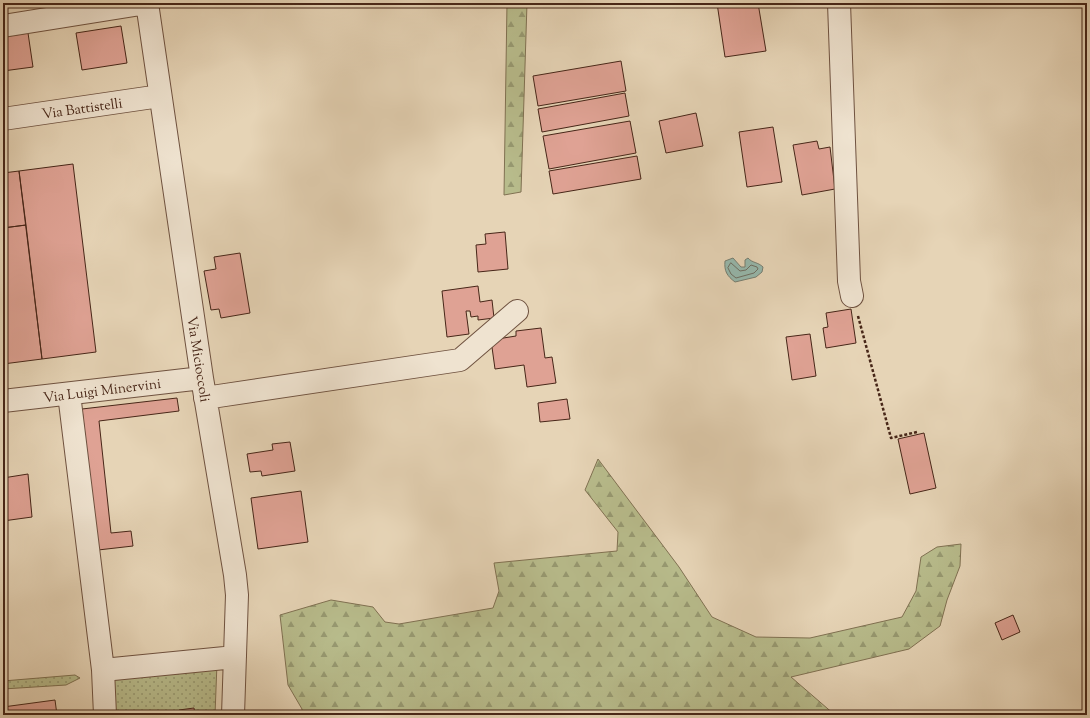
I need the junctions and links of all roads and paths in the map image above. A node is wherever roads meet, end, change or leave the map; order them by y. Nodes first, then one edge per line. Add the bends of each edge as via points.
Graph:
1 (147, 3) edge
2 (839, 3) edge
3 (3, 26) edge
4 (160, 96) junction
5 (3, 119) edge
6 (852, 296) joint
7 (517, 310) dead end
8 (204, 388) junction
9 (69, 394) junction
10 (3, 401) edge
11 (917, 432) dead end
12 (235, 657) junction
13 (103, 670) junction
14 (105, 715) edge
15 (233, 715) edge

1 - 3 street
1 - 4 street, Via Micioccoli
2 - 6 street via 849,281
4 - 5 street, Via Battistelli
4 - 8 street, Via Micioccoli
6 - 11 path via 891,438
7 - 8 street, Via Luigi Minervini via 460,360
8 - 9 street, Via Luigi Minervini
8 - 12 street, Via Micioccoli via 235,575
9 - 10 street, Via Luigi Minervini
9 - 13 street
12 - 13 street
12 - 15 street, Via Micioccoli
13 - 14 street

